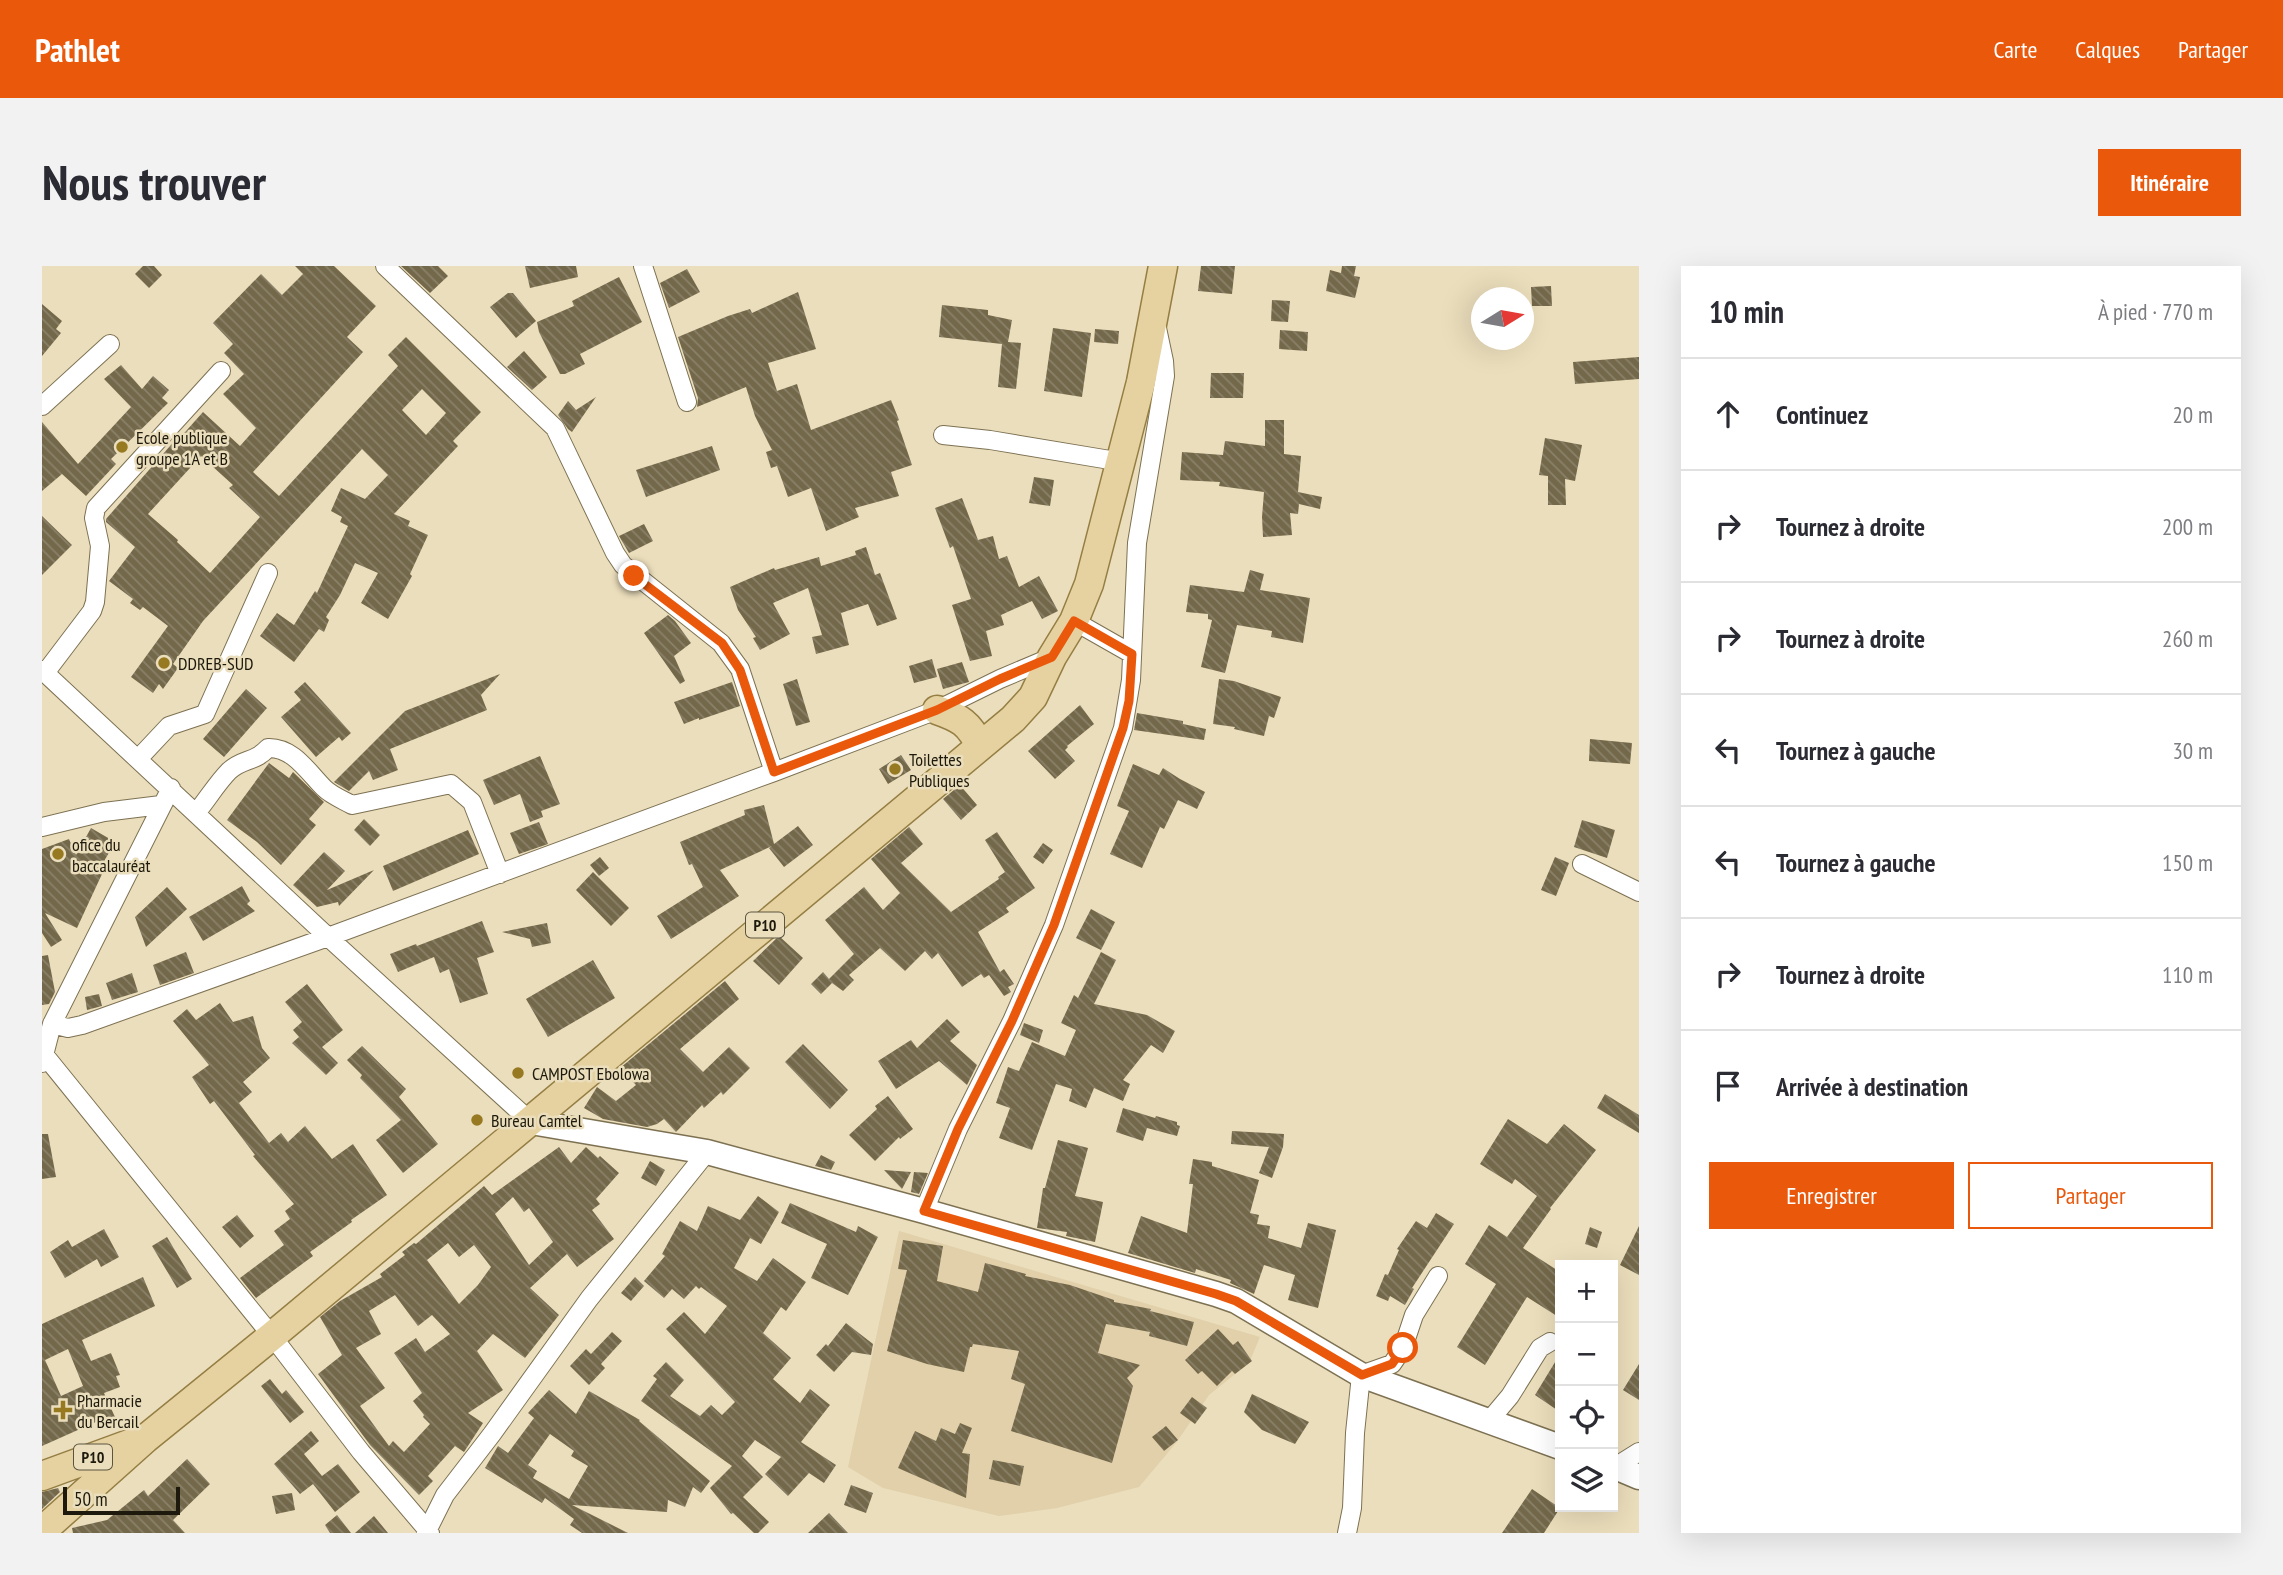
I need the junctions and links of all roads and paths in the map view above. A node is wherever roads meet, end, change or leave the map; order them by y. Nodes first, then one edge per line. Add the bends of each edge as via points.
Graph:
1 (385, 266) edge
2 (643, 266) edge
3 (1163, 266) edge
4 (1155, 310) junction
5 (110, 344) dead end
6 (221, 371) dead end
7 (687, 402) dead end
8 (42, 406) edge
9 (943, 435) dead end
10 (1122, 462) junction
11 (268, 573) dead end
12 (1074, 621) junction
13 (1132, 654) junction
14 (1052, 657) junction
15 (43, 671) edge
16 (937, 710) junction
17 (980, 746) junction
18 (138, 759) junction
19 (774, 772) junction
20 (171, 788) junction
21 (161, 805) junction
22 (196, 813) junction
23 (42, 827) edge
24 (1582, 864) dead end
25 (499, 874) junction
26 (1639, 892) edge
27 (328, 937) junction
28 (52, 1024) junction
29 (43, 1057) edge
30 (531, 1122) junction
31 (707, 1152) junction
32 (924, 1211) junction
33 (1438, 1276) dead end
34 (272, 1336) junction
35 (1550, 1342) dead end
36 (1362, 1375) junction
37 (1489, 1421) junction
38 (145, 1439) junction
39 (1555, 1445) edge
40 (1639, 1452) edge
41 (1618, 1465) edge
42 (1618, 1469) edge
43 (42, 1476) edge
44 (1639, 1477) edge
45 (42, 1531) edge
46 (428, 1532) edge
47 (1347, 1533) edge

1 - 19 street via 555,428 623,565 732,655
2 - 7 street
3 - 4 main road, P10
4 - 10 main road, P10
4 - 13 street via 1164,376 1138,543
5 - 8 street
6 - 15 street via 96,508 100,546 95,602
9 - 10 street
10 - 12 main road, P10 via 1089,584
11 - 18 street via 205,714 169,726
12 - 13 street
12 - 14 main road, P10
13 - 32 street via 1123,728 1054,925
14 - 16 street
14 - 17 main road, P10 via 1033,697
15 - 18 street
16 - 17 main road via 972,730
16 - 19 street
17 - 30 main road, P10
18 - 20 street
19 - 25 street
20 - 21 street
20 - 22 street
21 - 23 street
21 - 28 street
22 - 25 street via 229,772 244,761 258,759 268,748 278,748 308,767 326,790 352,805 451,784 472,802
22 - 27 street
24 - 26 street
25 - 27 street
27 - 28 street via 82,1026
27 - 30 street
28 - 29 street
29 - 34 street
30 - 31 main road
30 - 34 main road, P10
31 - 32 main road
31 - 46 street via 589,1299 445,1495
32 - 36 main road via 1236,1301
33 - 36 street via 1413,1315 1403,1348 1392,1364
34 - 38 main road, P10
34 - 46 street
35 - 37 street via 1540,1348
36 - 37 main road
36 - 47 street
37 - 39 main road
38 - 43 main road, P10
38 - 45 main road, P10
40 - 41 street
42 - 44 main road

